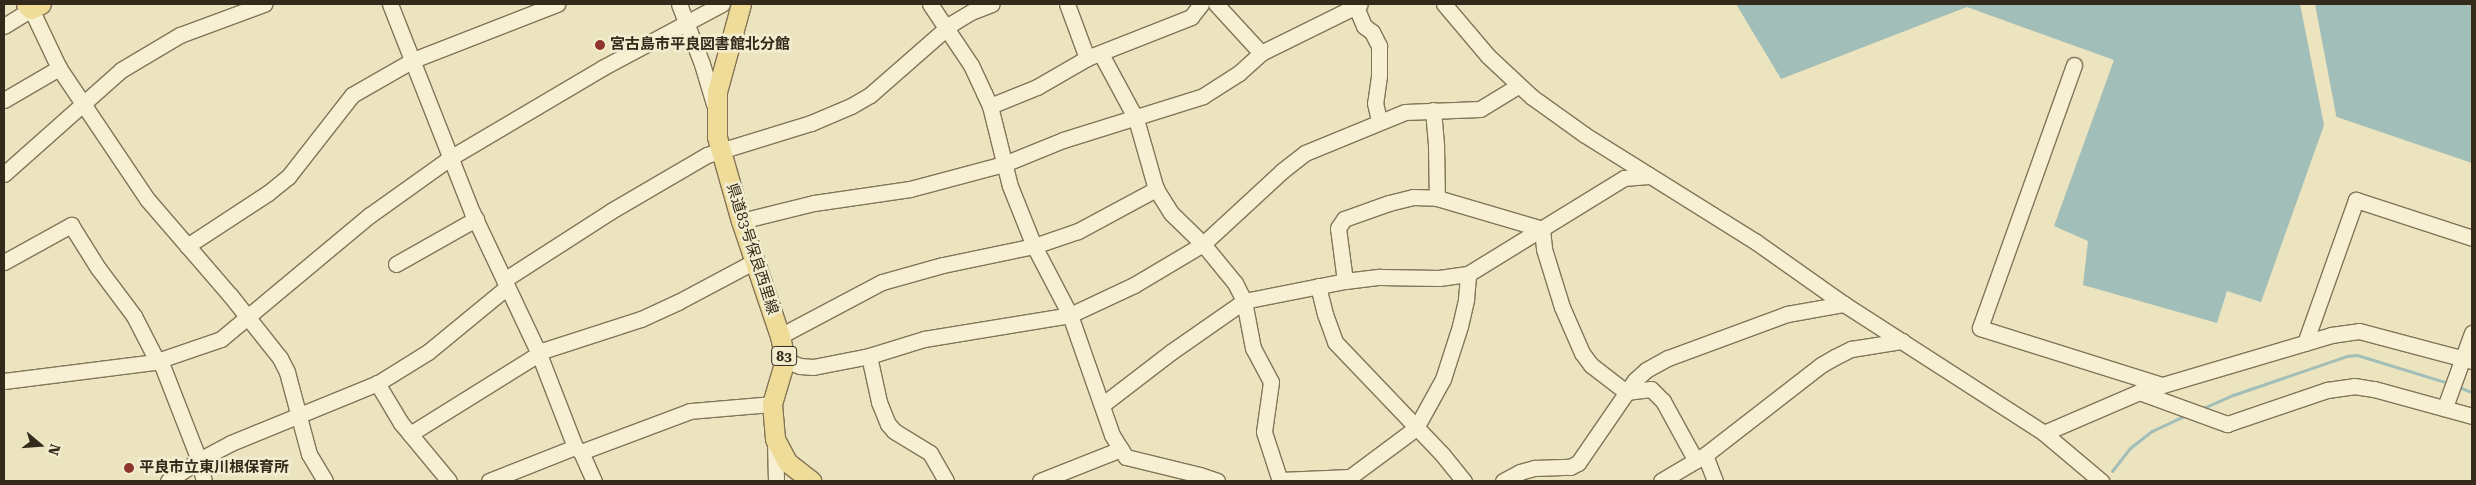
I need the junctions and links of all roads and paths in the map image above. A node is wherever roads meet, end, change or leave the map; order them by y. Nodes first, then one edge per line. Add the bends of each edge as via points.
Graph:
1 (264, 4) edge
2 (390, 4) edge
3 (556, 4) edge
4 (679, 4) edge
5 (722, 4) edge
6 (741, 4) edge
7 (930, 4) edge
8 (992, 4) edge
9 (1067, 4) edge
10 (1201, 4) edge
11 (1216, 4) edge
12 (1444, 4) edge
13 (32, 5) edge
14 (1358, 5) edge
15 (687, 22) junction
16 (4, 26) edge
17 (946, 29) junction
18 (1261, 52) junction
19 (1094, 56) junction
20 (413, 60) junction
21 (2074, 65) dead end
22 (60, 68) junction
23 (1518, 86) junction
24 (4, 100) edge
25 (83, 104) junction
26 (990, 106) junction
27 (1433, 110) junction
28 (717, 117) junction
29 (1136, 119) junction
30 (1379, 121) junction
31 (720, 149) junction
32 (450, 158) junction
33 (1004, 164) junction
34 (4, 174) edge
35 (1648, 176) junction
36 (1156, 189) junction
37 (1437, 198) junction
38 (476, 219) junction
39 (741, 221) junction
40 (1542, 229) junction
41 (2472, 238) edge
42 (1204, 244) junction
43 (187, 246) junction
44 (1034, 246) junction
45 (754, 261) junction
46 (4, 262) edge
47 (396, 264) dead end
48 (1468, 274) junction
49 (1345, 281) junction
50 (506, 284) junction
51 (1318, 286) junction
52 (1244, 302) junction
53 (1844, 304) junction
54 (1070, 315) junction
55 (248, 317) junction
56 (2472, 333) edge
57 (780, 336) junction
58 (1902, 341) junction
59 (2305, 343) junction
60 (538, 354) junction
61 (869, 356) junction
62 (785, 360) junction
63 (159, 361) junction
64 (2466, 363) edge
65 (4, 381) edge
66 (377, 383) junction
67 (2162, 385) junction
68 (1626, 392) junction
69 (2139, 392) junction
70 (772, 404) junction
71 (1102, 405) junction
72 (2445, 407) junction
73 (298, 414) junction
74 (2472, 416) edge
75 (1416, 428) junction
76 (2044, 433) junction
77 (410, 434) junction
78 (776, 439) junction
79 (1121, 449) junction
80 (578, 450) junction
81 (1700, 458) junction
82 (199, 460) junction
83 (168, 481) edge
84 (204, 481) edge
85 (325, 481) edge
86 (449, 481) edge
87 (489, 481) edge
88 (594, 481) edge
89 (776, 481) edge
90 (811, 481) edge
91 (946, 481) edge
92 (1040, 481) edge
93 (1217, 481) edge
94 (1280, 481) edge
95 (1464, 481) edge
96 (1502, 481) edge
97 (1661, 481) edge
98 (1715, 481) edge
99 (2102, 481) edge

1 - 25 street via 180,35 121,70
2 - 20 street
3 - 20 street
4 - 15 street
5 - 15 street
6 - 28 main road, 県道83号保良西里線 / 83 via 717,92
7 - 17 street
8 - 17 street via 971,12
9 - 19 street
10 - 19 street via 1191,17
11 - 18 street
12 - 23 street
13 - 16 street
13 - 22 street
14 - 18 street
14 - 30 street via 1364,26 1380,46 1375,103
15 - 28 street
15 - 32 street
17 - 26 street via 971,65
17 - 31 street via 875,90 851,106 778,134
18 - 29 street via 1239,73 1203,96
19 - 26 street via 1037,87
19 - 29 street
20 - 32 street
20 - 43 street via 352,95 288,177
21 - 67 street via 1980,328
22 - 24 street
22 - 25 street
23 - 27 street via 1480,109
23 - 35 street
25 - 34 street
25 - 43 street via 147,199
26 - 33 street
27 - 30 street via 1405,112
27 - 37 street
28 - 31 main road, 県道83号保良西里線 / 83
29 - 33 street via 1063,140
29 - 36 street
30 - 42 street via 1305,153 1282,170
31 - 39 main road, 県道83号保良西里線 / 83
31 - 50 street via 611,211
32 - 38 street
32 - 55 street via 362,221
33 - 39 street via 910,189 814,203
33 - 44 street
35 - 40 street via 1624,178
35 - 53 street via 1756,242
36 - 42 street via 1171,213
36 - 44 street via 1078,231
37 - 40 street
37 - 49 street via 1414,197 1344,219 1338,228
38 - 47 street
38 - 50 street
39 - 45 main road, 県道83号保良西里線 / 83
40 - 48 street
40 - 68 street via 1544,249 1562,307 1582,353 1591,365
41 - 59 street via 2356,200
42 - 52 street via 1235,283
42 - 54 street via 1134,285
43 - 55 street
44 - 54 street
44 - 57 street via 882,282
45 - 57 main road, 県道83号保良西里線 / 83
45 - 60 street via 641,319
46 - 63 street via 71,225 134,316
48 - 49 street
48 - 75 street via 1460,326 1442,379
49 - 51 street
50 - 60 street
50 - 66 street via 428,352
51 - 52 street
51 - 75 street via 1335,342
52 - 71 street
52 - 94 street via 1254,348 1271,382 1264,432
53 - 58 street
53 - 68 street via 1787,314 1668,358 1646,370
54 - 61 street via 924,339
54 - 71 street
55 - 63 street via 221,339
55 - 73 street via 280,358
56 - 64 street
57 - 62 main road, 県道83号保良西里線 / 83
58 - 76 street
58 - 81 street via 1851,349 1821,365
59 - 64 street via 2359,331
59 - 67 street
60 - 77 street
60 - 80 street
61 - 62 street via 813,367
61 - 91 street via 879,402 888,424 930,453
62 - 70 main road, 県道83号保良西里線 / 83
63 - 65 street
63 - 82 street
64 - 72 street
66 - 73 street
66 - 77 street
67 - 69 street
68 - 81 street via 1651,389 1663,401
68 - 96 street via 1578,463 1570,467 1534,468
69 - 72 street via 2227,424 2327,390 2354,386
69 - 76 street
70 - 78 main road, 県道83号保良西里線 / 83
70 - 80 street via 690,411
71 - 79 street via 1112,435
72 - 74 street
73 - 82 street
73 - 85 street via 309,454
75 - 94 street via 1350,477
75 - 95 street
76 - 99 street
77 - 86 street
78 - 89 street
78 - 90 main road, 県道83号保良西里線 / 83 via 787,462
79 - 92 street
79 - 93 street via 1126,457 1134,460
80 - 87 street
80 - 88 street
81 - 97 street
81 - 98 street
82 - 83 street
82 - 84 street

